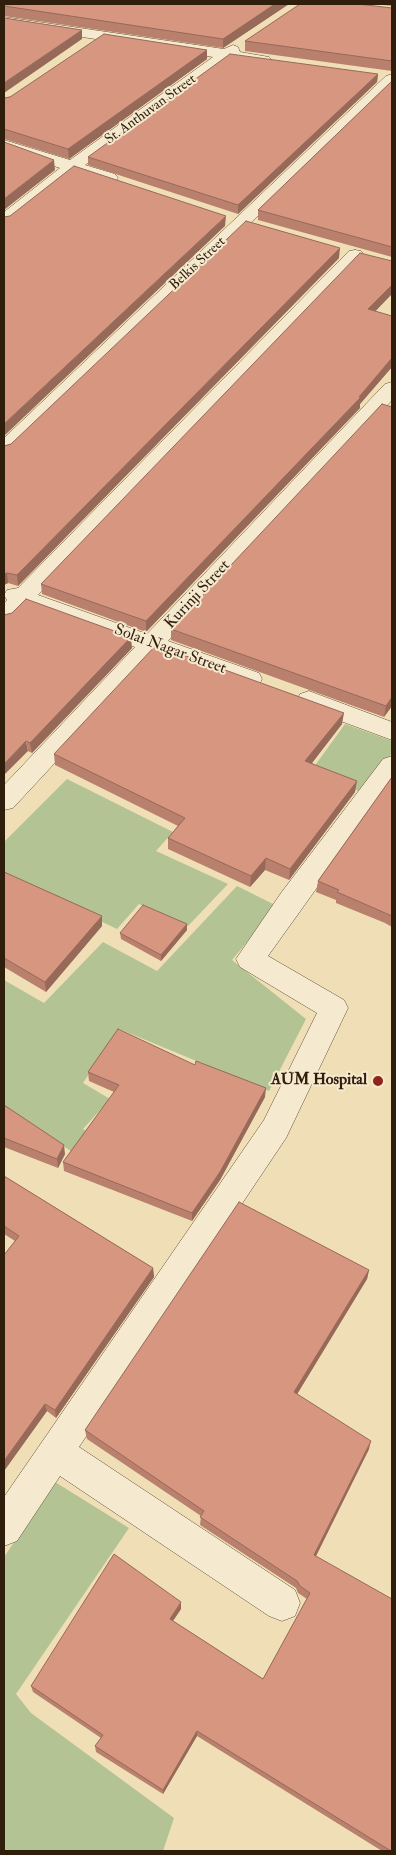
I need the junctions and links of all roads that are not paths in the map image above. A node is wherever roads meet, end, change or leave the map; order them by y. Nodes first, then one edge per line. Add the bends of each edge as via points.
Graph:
1 (4, 20) edge
2 (101, 36) junction
3 (249, 40) edge
4 (85, 47) edge
5 (226, 55) junction
6 (275, 62) edge
7 (373, 75) edge
8 (392, 78) edge
9 (4, 145) edge
10 (73, 166) junction
11 (129, 185) edge
12 (223, 216) edge
13 (4, 221) edge
14 (242, 223) junction
15 (261, 228) edge
16 (355, 255) edge
17 (392, 388) edge
18 (4, 449) edge
19 (13, 594) edge
20 (4, 617) edge
21 (153, 643) junction
22 (392, 730) edge
23 (392, 765) edge
24 (4, 801) edge
25 (55, 1452) junction
26 (4, 1528) edge
27 (282, 1603) dead end

1 - 2 street
2 - 4 street
2 - 5 street
3 - 5 street, St. Anthuvan Street
5 - 6 street
5 - 10 street, St. Anthuvan Street
7 - 8 street
8 - 14 street, Belkis Street
9 - 10 street
10 - 11 street
10 - 13 street, St. Anthuvan Street
12 - 14 street
14 - 15 street
14 - 18 street, Belkis Street
16 - 19 street
17 - 21 street, Kurinji Street
19 - 20 street
19 - 21 street, Solai Nagar Street
21 - 22 street, Solai Nagar Street
21 - 24 street, Kurinji Street
23 - 25 street via 250,959 334,1008 275,1129
25 - 26 street
25 - 27 street

